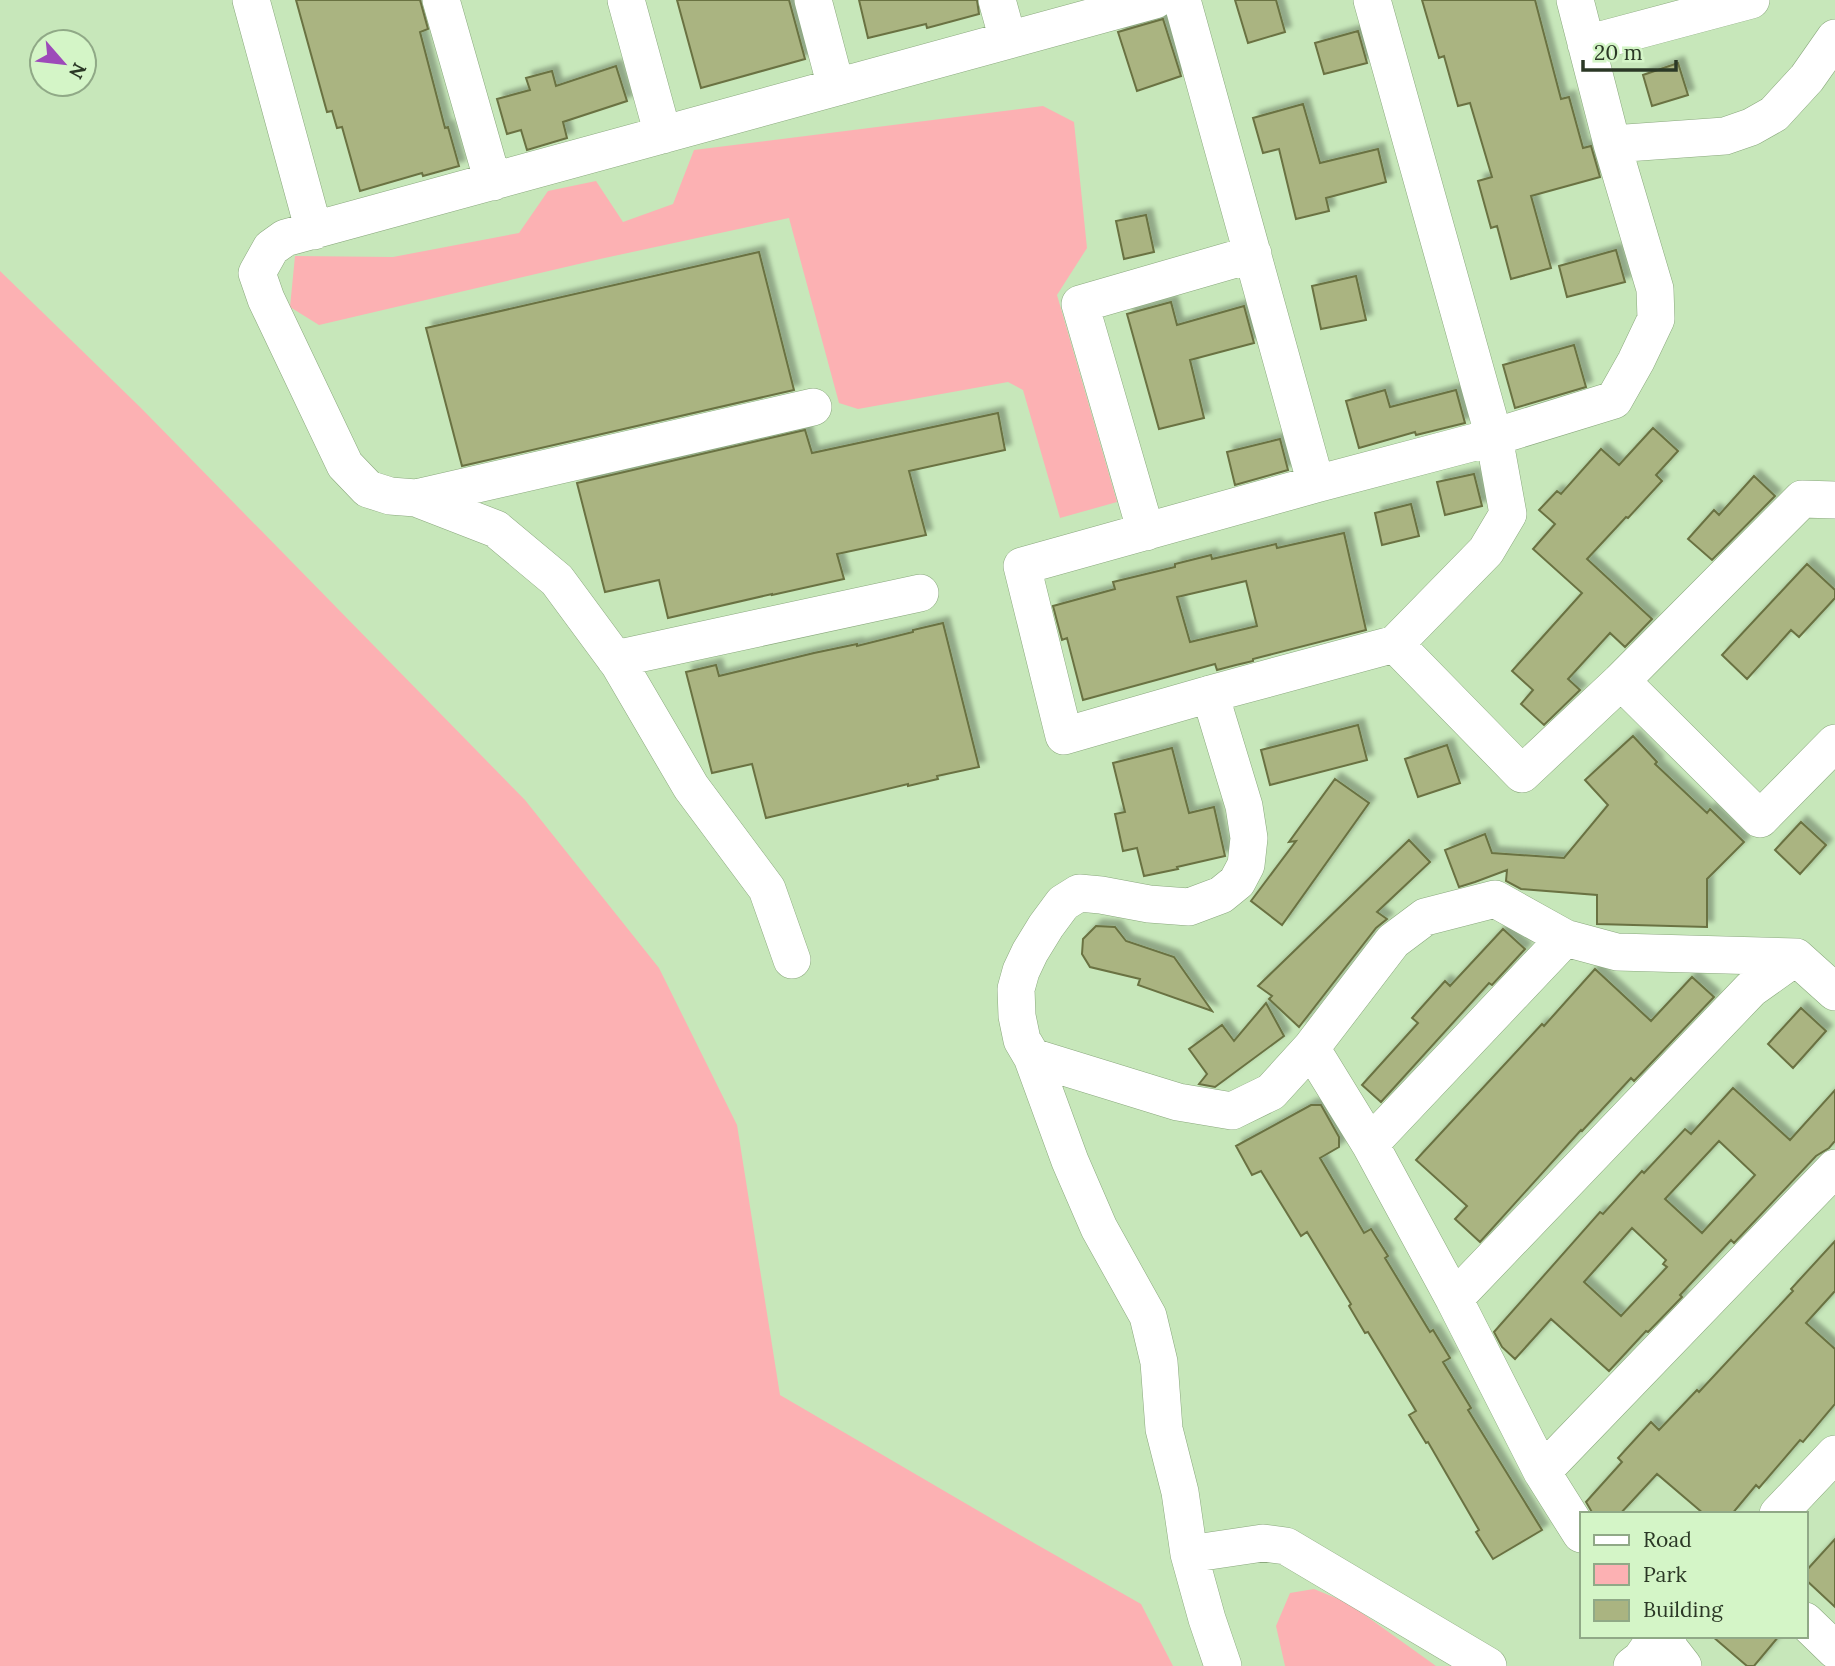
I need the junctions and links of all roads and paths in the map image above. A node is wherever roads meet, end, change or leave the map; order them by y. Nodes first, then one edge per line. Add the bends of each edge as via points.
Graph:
1 (251, 0) edge
2 (441, 0) edge
3 (626, 0) edge
4 (813, 0) edge
5 (997, 0) edge
6 (1155, 0) edge
7 (1182, 0) edge
8 (1372, 0) edge
9 (1575, 0) edge
10 (1751, 0) edge
11 (1835, 38) edge
12 (1008, 40) junction
13 (1586, 44) junction
14 (836, 87) junction
15 (663, 135) junction
16 (1612, 144) junction
17 (493, 182) junction
18 (314, 231) junction
19 (1253, 254) junction
20 (813, 407) dead end
21 (1494, 437) junction
22 (1317, 484) junction
23 (416, 498) junction
24 (1835, 500) edge
25 (1146, 532) junction
26 (920, 593) dead end
27 (1395, 644) junction
28 (615, 659) junction
29 (1621, 681) junction
30 (1210, 694) junction
31 (1835, 743) edge
32 (1565, 938) junction
33 (1796, 957) junction
34 (792, 960) dead end
35 (1835, 992) edge
36 (1311, 1048) junction
37 (1032, 1057) junction
38 (1370, 1144) junction
39 (1835, 1168) edge
40 (1454, 1299) junction
41 (1835, 1454) edge
42 (1542, 1472) junction
43 (1780, 1512) edge
44 (1580, 1532) edge
45 (1189, 1554) junction
46 (1807, 1623) edge
47 (1656, 1638) edge
48 (1666, 1638) edge
49 (1835, 1650) edge
50 (1223, 1666) edge
51 (1488, 1666) edge
52 (1632, 1666) edge
53 (1683, 1666) edge

1 - 18 street
2 - 17 street
3 - 15 street
4 - 14 street
5 - 12 street
6 - 12 street
7 - 19 street
8 - 21 street
9 - 13 street
10 - 13 street
11 - 16 street via 1774,114 1751,127 1725,135
12 - 14 street
13 - 16 street
14 - 15 street
15 - 17 street
16 - 21 street via 1655,289 1656,319 1614,400
17 - 18 street
18 - 23 street via 271,248 257,273 266,299 345,465 368,489
19 - 22 street
19 - 25 street via 1080,304
20 - 23 street
21 - 22 street
21 - 27 street via 1508,514 1486,551
22 - 25 street
23 - 28 street via 496,529 557,580
24 - 29 street via 1802,499
25 - 30 street via 1022,566 1064,736
26 - 28 street
27 - 29 street via 1522,774
27 - 30 street
28 - 34 street via 691,787 767,889
29 - 31 street via 1760,819
30 - 37 street via 1244,806 1249,838 1246,865 1237,882 1221,895 1189,907 1079,893 1063,903 1030,952 1016,989 1022,1040
32 - 33 street via 1617,951
32 - 36 street via 1495,899 1425,917 1393,941
32 - 38 street
33 - 35 street
33 - 40 street via 1751,989
36 - 37 street via 1271,1092 1232,1111 1178,1102
36 - 38 street
37 - 45 street via 1099,1228 1148,1316
38 - 40 street
39 - 42 street
40 - 42 street
41 - 43 street
42 - 44 street
45 - 50 street
45 - 51 street via 1263,1543 1286,1545
46 - 49 street
47 - 52 street
48 - 53 street

